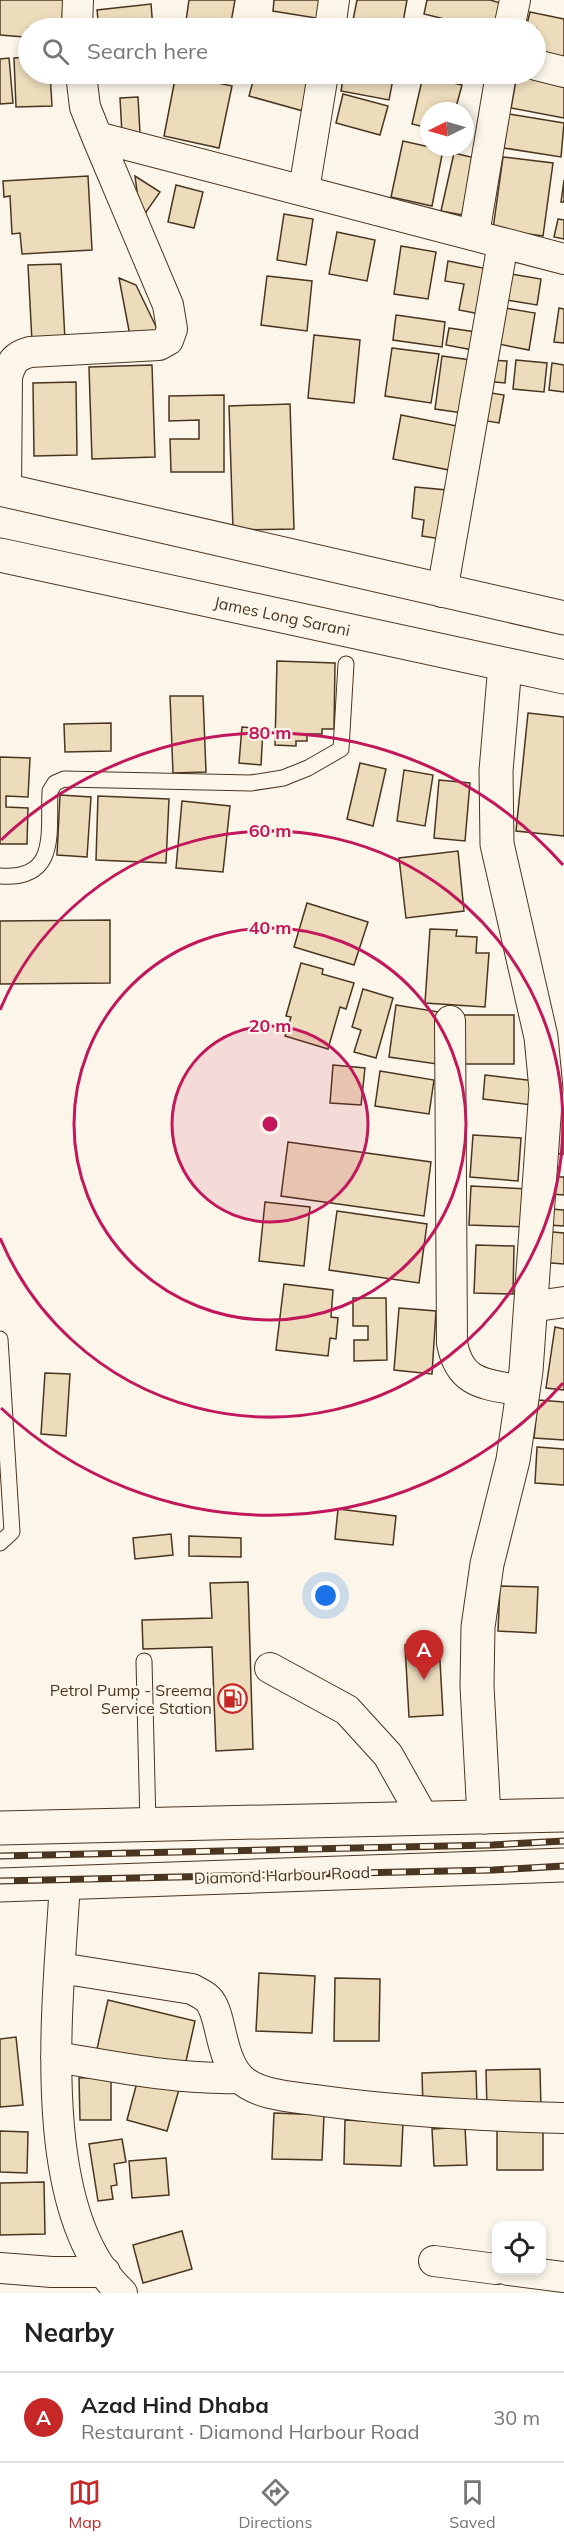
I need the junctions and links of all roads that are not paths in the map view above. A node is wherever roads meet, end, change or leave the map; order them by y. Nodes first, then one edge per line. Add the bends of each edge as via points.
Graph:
1 (78, 0) edge
2 (334, 0) edge
3 (514, 0) edge
4 (77, 18) edge
5 (331, 18) edge
6 (511, 18) edge
7 (546, 68) edge
8 (564, 72) edge
9 (82, 84) edge
10 (321, 84) edge
11 (499, 84) edge
12 (97, 137) junction
13 (304, 190) junction
14 (474, 234) junction
15 (503, 243) junction
16 (564, 259) edge
17 (3, 489) edge
18 (0, 555) edge
19 (442, 592) junction
20 (564, 618) edge
21 (346, 664) dead end
22 (505, 665) junction
23 (564, 677) edge
24 (0, 876) edge
25 (450, 1021) dead end
26 (564, 1302) edge
27 (530, 1307) junction
28 (0, 1339) edge
29 (523, 1391) junction
30 (0, 1543) edge
31 (144, 1661) dead end
32 (270, 1668) dead end
33 (564, 1815) edge
34 (484, 1817) junction
35 (424, 1819) junction
36 (148, 1825) junction
37 (0, 1828) edge
38 (564, 1865) edge
39 (65, 1882) junction
40 (0, 1885) edge
41 (60, 1968) junction
42 (56, 2057) junction
43 (240, 2078) junction
44 (564, 2118) edge
45 (434, 2261) dead end
46 (0, 2268) edge
47 (492, 2268) edge
48 (545, 2275) edge
49 (564, 2277) edge
50 (113, 2282) edge

1 - 4 street
2 - 5 street
3 - 6 street
7 - 8 street
9 - 12 street via 85,107
10 - 13 street
11 - 14 street
12 - 13 street
12 - 17 street via 168,305 172,329 168,340 159,345 19,355 11,363 8,377
13 - 14 street
14 - 15 street
15 - 16 street
15 - 19 street
17 - 19 main road
18 - 22 main road, James Long Sarani
19 - 20 main road
21 - 24 lane via 341,749 283,778 250,783 64,779 50,791 47,851 40,866 23,875
22 - 23 main road, James Long Sarani
22 - 27 main road via 496,771 497,844 541,1037 546,1089
25 - 29 street via 455,1360 465,1375 479,1383
26 - 27 street
27 - 29 main road
28 - 30 lane via 12,1532
29 - 34 main road via 513,1460 487,1564 478,1627
31 - 36 lane
32 - 35 street via 347,1710 388,1755
33 - 34 main road
34 - 35 main road
35 - 36 main road
36 - 37 main road
38 - 39 main road, Diamond Harbour Road
39 - 40 main road, Diamond Harbour Road
39 - 41 street
41 - 42 street
41 - 43 street via 192,1989 208,1999 224,2052
42 - 43 street via 170,2076
42 - 50 street via 58,2118 69,2194 86,2244
43 - 44 street via 261,2090 384,2109
45 - 47 street
46 - 50 street
48 - 49 street

